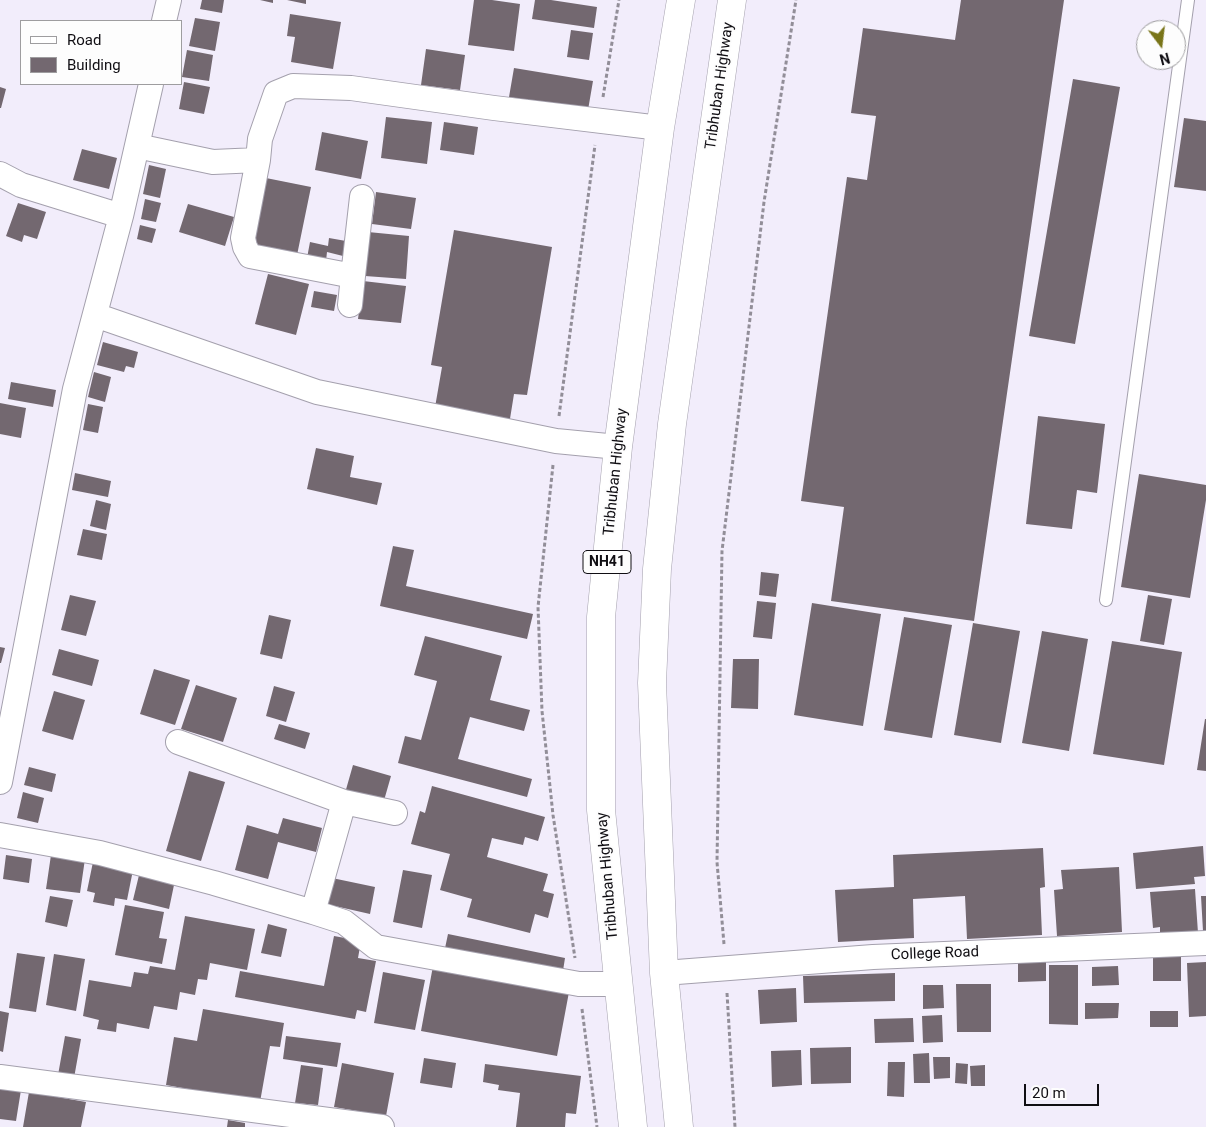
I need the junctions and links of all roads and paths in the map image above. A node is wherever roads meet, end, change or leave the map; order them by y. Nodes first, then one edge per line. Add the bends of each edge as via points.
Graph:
1 (169, 0) edge
2 (619, 0) edge
3 (681, 0) edge
4 (732, 0) edge
5 (796, 0) edge
6 (1188, 0) edge
7 (164, 20) edge
8 (151, 85) edge
9 (599, 121) junction
10 (660, 128) junction
11 (137, 146) junction
12 (258, 160) junction
13 (0, 174) edge
14 (362, 197) dead end
15 (121, 216) junction
16 (353, 276) junction
17 (350, 305) dead end
18 (95, 315) junction
19 (556, 441) junction
20 (618, 448) junction
21 (1106, 600) dead end
22 (178, 742) dead end
23 (0, 782) edge
24 (344, 802) junction
25 (395, 813) dead end
26 (0, 835) edge
27 (313, 912) junction
28 (1206, 943) edge
29 (726, 967) junction
30 (664, 973) junction
31 (579, 984) junction
32 (618, 984) junction
33 (0, 1077) edge
34 (382, 1127) edge
35 (597, 1127) edge
36 (633, 1127) edge
37 (679, 1127) edge
38 (735, 1127) edge

1 - 7 street
2 - 9 path
3 - 10 highway, Tribhuban Highway / NH41
4 - 30 highway, Tribhuban Highway via 672,424 657,569 652,683
5 - 29 path via 764,202 722,551 717,862
6 - 21 lane
8 - 11 street
9 - 10 street
9 - 12 street via 351,88 293,86 276,93 260,139
9 - 19 path
10 - 20 highway, Tribhuban Highway / NH41
11 - 12 street via 213,162
11 - 15 street
12 - 16 street via 243,238 250,256
13 - 15 street via 21,185
14 - 16 street
15 - 18 street
16 - 17 street
18 - 19 street via 318,392
18 - 23 street via 75,389
19 - 20 street
19 - 31 path via 538,607 542,712 553,815
20 - 32 highway, Tribhuban Highway / NH41 via 601,617 601,810
22 - 24 street
24 - 25 street
24 - 27 street
26 - 27 street via 100,853
27 - 31 street via 344,922 376,947
28 - 29 street, College Road via 883,956
29 - 30 street, College Road
29 - 38 path
30 - 37 highway, Tribhuban Highway
31 - 32 street
31 - 35 path
32 - 36 highway, Tribhuban Highway / NH41
33 - 34 street

